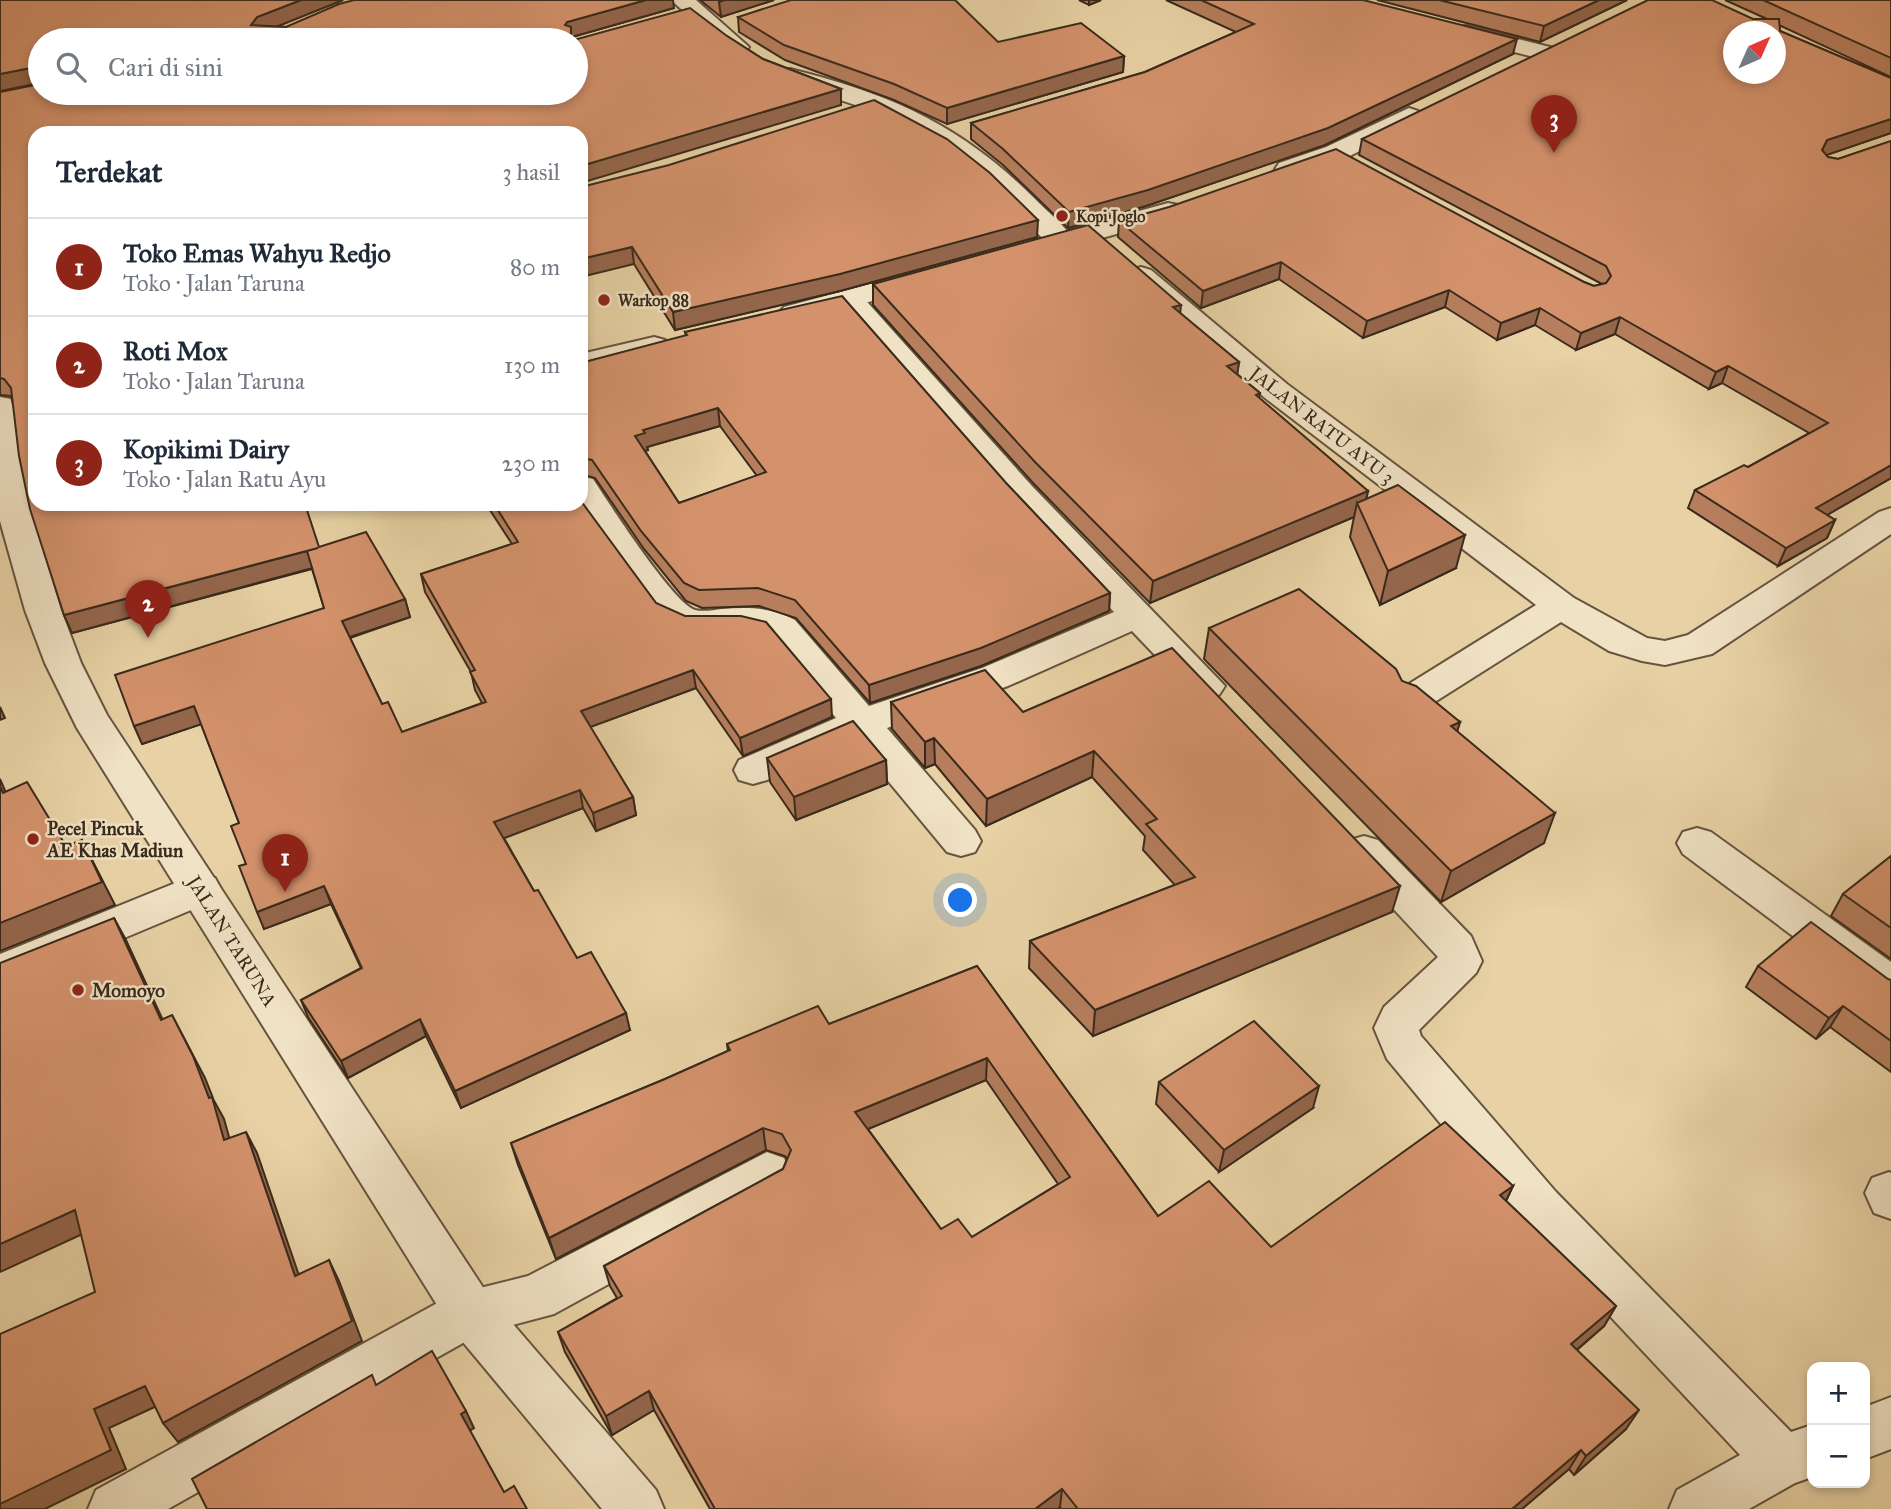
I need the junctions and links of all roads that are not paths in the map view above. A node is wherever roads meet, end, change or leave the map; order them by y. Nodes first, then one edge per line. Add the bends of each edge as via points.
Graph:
1 (686, 7) edge
2 (741, 21) edge
3 (1442, 27) edge
4 (714, 29) junction
5 (1510, 70) edge
6 (876, 105) junction
7 (1427, 108) edge
8 (839, 117) edge
9 (971, 128) dead end
10 (945, 136) junction
11 (1335, 153) junction
12 (1359, 166) edge
13 (1259, 179) edge
14 (1195, 201) edge
15 (1092, 233) junction
16 (1061, 241) junction
17 (1022, 252) edge
18 (943, 274) edge
19 (850, 299) junction
20 (769, 318) edge
21 (675, 341) edge
22 (588, 361) edge
23 (0, 405) edge
24 (588, 496) edge
25 (15, 497) edge
26 (1891, 519) edge
27 (1561, 606) junction
28 (1138, 615) junction
29 (1409, 701) edge
30 (1233, 713) edge
31 (861, 723) junction
32 (753, 770) dead end
33 (1344, 830) edge
34 (961, 841) dead end
35 (1697, 843) dead end
36 (200, 889) junction
37 (0, 973) edge
38 (1891, 986) edge
39 (767, 1173) dead end
40 (470, 1312) junction
41 (1891, 1423) edge
42 (1870, 1431) edge
43 (1797, 1456) edge
44 (115, 1509) edge
45 (637, 1509) edge
46 (1696, 1509) edge

1 - 4 street
2 - 4 street
3 - 5 street via 1557,48
4 - 6 street via 766,65
6 - 8 street
6 - 10 street
7 - 11 street
9 - 10 street
10 - 16 street via 994,175
11 - 12 street
11 - 13 street
14 - 15 street
15 - 16 street
15 - 27 street, JALAN RATU AYU 3 via 1276,391
16 - 17 street
18 - 19 street
19 - 20 street
19 - 28 street via 1020,493
21 - 22 street
23 - 25 street, JALAN TARUNA
24 - 31 street via 671,611 695,622 761,620 776,624
25 - 36 street, JALAN TARUNA via 43,610 63,663 90,719
26 - 27 street, JALAN RATU AYU 3 via 1699,645 1665,653 1642,649
27 - 29 street
28 - 30 street
28 - 31 street via 995,677
31 - 32 street
31 - 34 street
33 - 43 street via 1456,948 1461,961 1399,1020 1396,1028 1403,1046 1539,1207
35 - 38 street
36 - 37 street
36 - 40 street, JALAN TARUNA
39 - 40 street via 536,1298
40 - 44 street
40 - 45 street, JALAN TARUNA
41 - 42 street
43 - 46 street

